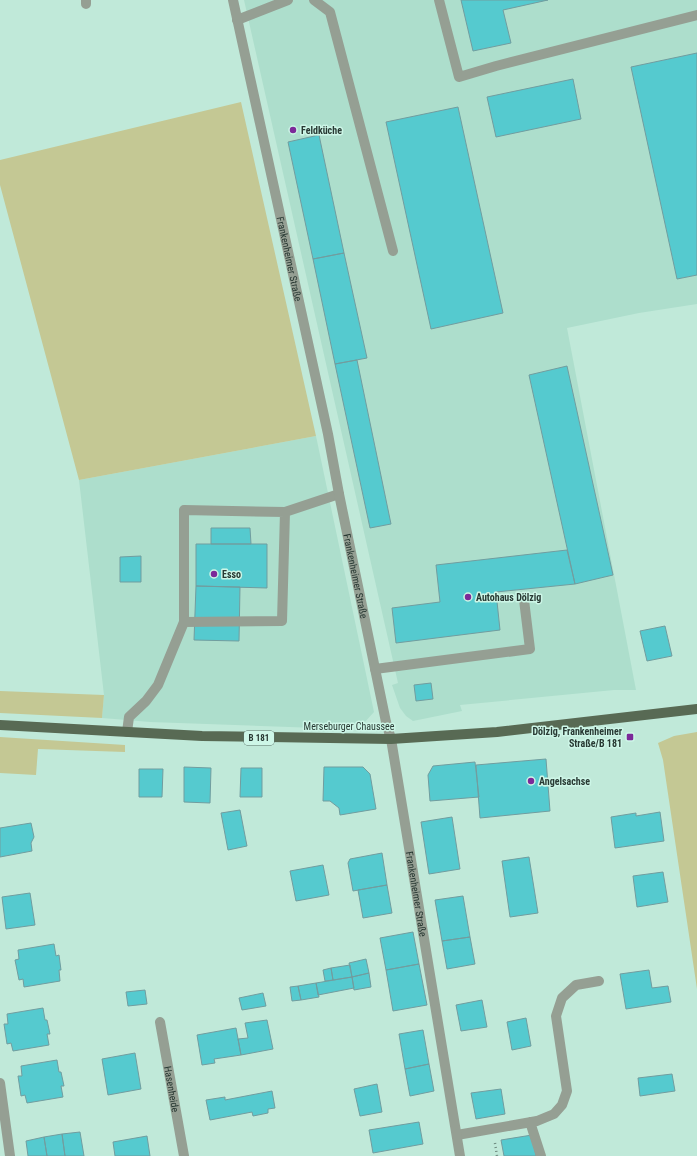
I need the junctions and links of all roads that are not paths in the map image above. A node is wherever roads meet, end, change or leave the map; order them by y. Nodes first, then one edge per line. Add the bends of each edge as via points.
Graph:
1 (233, 0) edge
2 (288, 0) edge
3 (314, 0) edge
4 (439, 0) edge
5 (697, 15) edge
6 (237, 20) junction
7 (393, 251) dead end
8 (339, 494) junction
9 (285, 512) junction
10 (524, 600) dead end
11 (184, 622) junction
12 (376, 669) junction
13 (697, 709) edge
14 (0, 725) edge
15 (126, 732) junction
16 (391, 739) junction
17 (599, 981) dead end
18 (160, 1022) dead end
19 (0, 1082) edge
20 (530, 1122) junction
21 (457, 1135) junction
22 (10, 1156) edge
23 (184, 1156) edge
24 (458, 1156) edge
25 (540, 1156) edge

1 - 6 street, Frankenheimer Straße
2 - 6 street
3 - 7 street via 330,12
4 - 5 street via 460,77
6 - 8 street, Frankenheimer Straße
8 - 9 street
8 - 12 street, Frankenheimer Straße
9 - 11 street via 282,621
9 - 11 street via 184,510
10 - 12 street via 530,649
11 - 15 street via 158,685 129,717
12 - 16 street, Frankenheimer Straße
13 - 16 main road, Merseburger Chaussee / B 181 via 497,732
14 - 15 main road, Merseburger Chaussee / B 181
15 - 16 main road, Merseburger Chaussee / B 181 via 266,738
16 - 21 street, Frankenheimer Straße
17 - 20 street via 576,985 562,998 556,1016 566,1091 562,1105 554,1114
18 - 23 street, Hasenheide
19 - 22 street
20 - 21 street
20 - 25 street
21 - 24 street, Frankenheimer Straße

